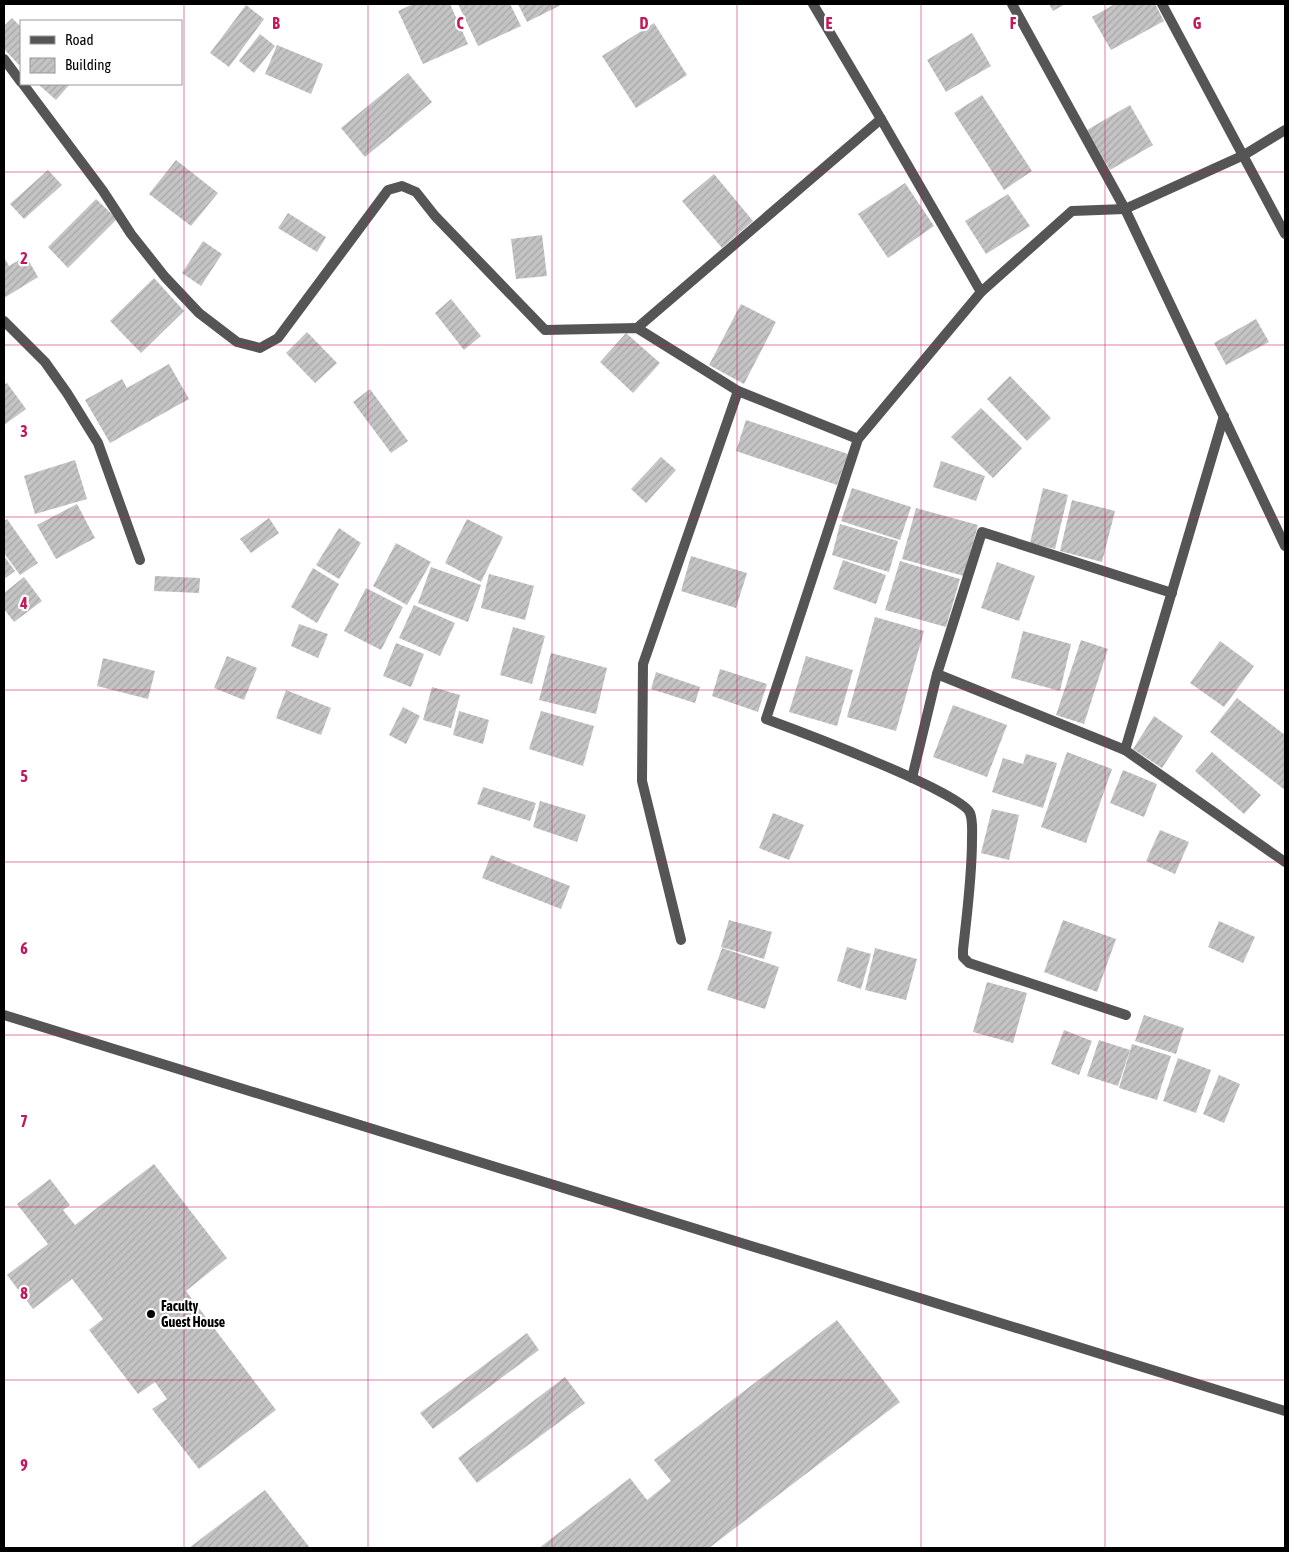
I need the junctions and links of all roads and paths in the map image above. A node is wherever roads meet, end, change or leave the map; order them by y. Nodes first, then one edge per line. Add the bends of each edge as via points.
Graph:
1 (812, 4) edge
2 (1012, 4) edge
3 (1162, 4) edge
4 (4, 59) edge
5 (20, 80) edge
6 (23, 85) edge
7 (881, 118) junction
8 (1285, 130) edge
9 (1244, 155) junction
10 (1125, 209) junction
11 (1285, 234) edge
12 (981, 292) junction
13 (4, 321) edge
14 (637, 328) junction
15 (738, 391) junction
16 (1224, 416) junction
17 (858, 439) junction
18 (1285, 546) edge
19 (140, 560) dead end
20 (1172, 593) junction
21 (937, 674) junction
22 (1125, 750) junction
23 (912, 778) junction
24 (1285, 862) edge
25 (681, 940) dead end
26 (1126, 1014) dead end
27 (4, 1015) edge
28 (1285, 1411) edge

1 - 7 street
2 - 10 street
3 - 9 street
4 - 5 street
6 - 14 street via 165,278 199,313 237,342 260,348 278,338 388,190 402,186 416,192 435,216 545,330
7 - 12 street
7 - 14 street
8 - 9 street
9 - 10 street
9 - 11 street
10 - 12 street via 1072,211
10 - 16 street
12 - 17 street
13 - 19 street via 45,362 98,442
14 - 15 street
15 - 17 street
15 - 25 street via 643,664 642,781
16 - 18 street
16 - 20 street
17 - 23 street via 766,718
20 - 21 street via 982,532
20 - 22 street
21 - 22 street
21 - 23 street
22 - 24 street
23 - 26 street via 961,803 970,812 972,871 963,957 969,963
27 - 28 street

